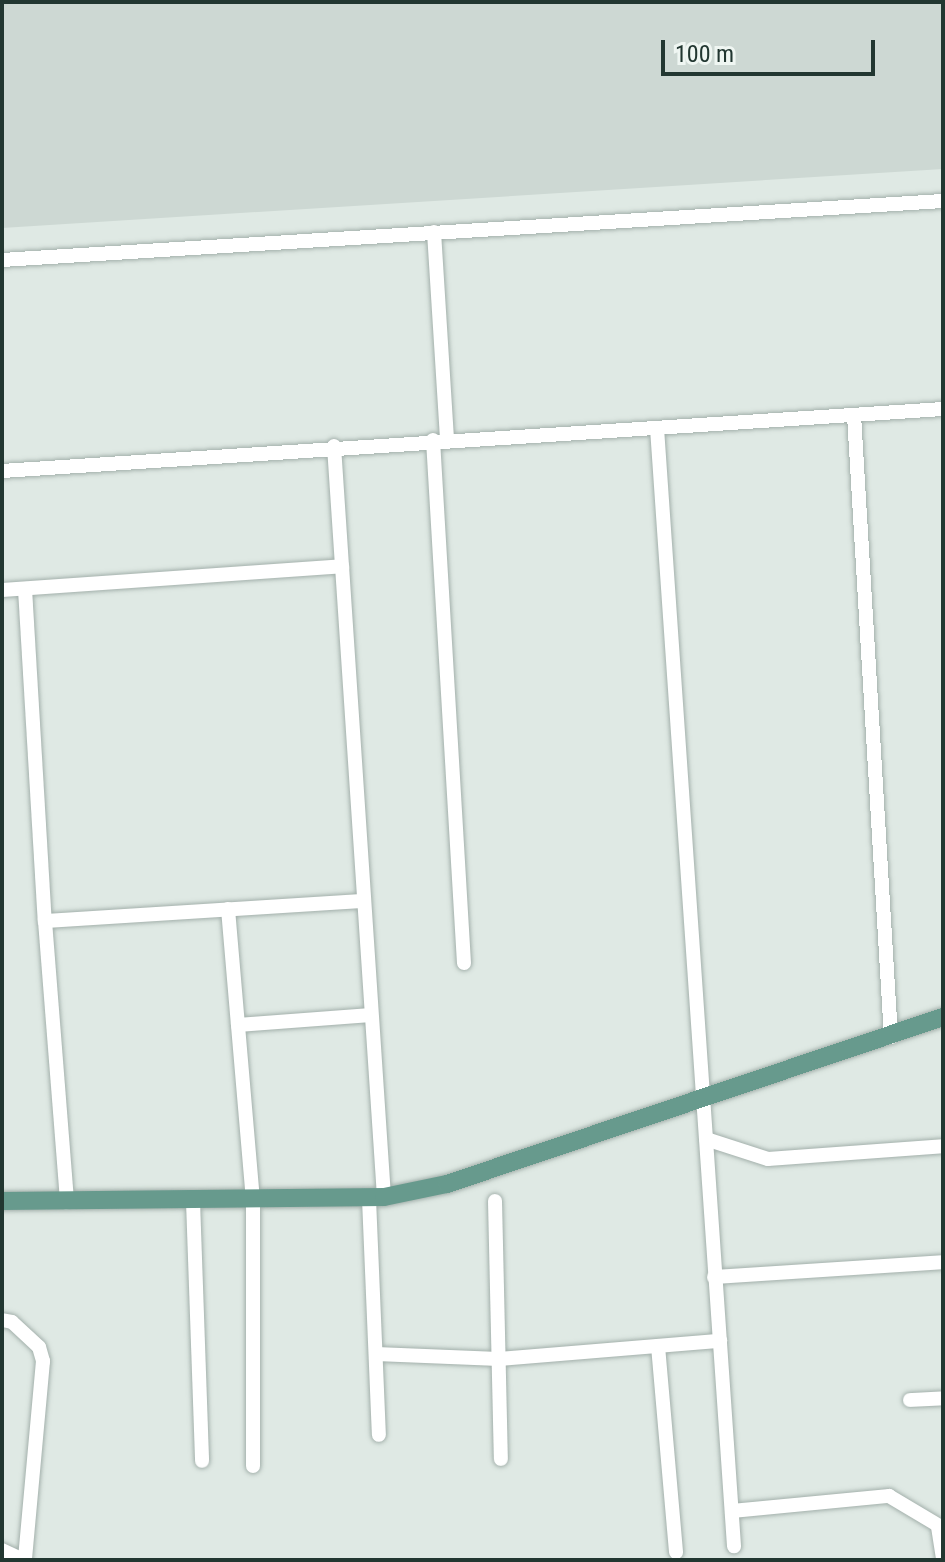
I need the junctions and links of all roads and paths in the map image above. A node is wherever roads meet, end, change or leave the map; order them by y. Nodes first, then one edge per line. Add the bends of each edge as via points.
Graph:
1 (943, 201) edge
2 (434, 232) junction
3 (2, 260) edge
4 (943, 409) edge
5 (854, 415) junction
6 (657, 428) junction
7 (440, 440) junction
8 (334, 446) junction
9 (2, 471) edge
10 (342, 566) junction
11 (25, 589) junction
12 (2, 590) edge
13 (362, 901) junction
14 (228, 909) junction
15 (45, 921) junction
16 (464, 963) dead end
17 (371, 1015) junction
18 (943, 1017) edge
19 (238, 1025) junction
20 (891, 1037) junction
21 (704, 1100) junction
22 (706, 1139) junction
23 (943, 1146) edge
24 (377, 1198) junction
25 (2, 1201) edge
26 (193, 1201) junction
27 (253, 1201) junction
28 (495, 1201) dead end
29 (67, 1202) junction
30 (943, 1262) edge
31 (714, 1277) junction
32 (2, 1320) edge
33 (720, 1341) junction
34 (658, 1346) junction
35 (376, 1354) junction
36 (499, 1359) junction
37 (943, 1398) edge
38 (910, 1400) dead end
39 (379, 1435) dead end
40 (501, 1459) dead end
41 (202, 1461) dead end
42 (253, 1466) dead end
43 (732, 1511) junction
44 (940, 1528) edge
45 (734, 1546) dead end
46 (2, 1550) edge
47 (676, 1552) dead end
48 (24, 1560) edge
49 (943, 1560) edge

1 - 2 street
2 - 3 street
2 - 7 street
4 - 5 street
5 - 6 street
5 - 20 street
6 - 7 street
6 - 21 street
7 - 8 street
7 - 16 street
8 - 9 street
8 - 10 street
10 - 11 street
10 - 13 street
11 - 12 street
11 - 15 street
13 - 14 street
13 - 17 street
14 - 15 street
14 - 19 street
15 - 29 street
17 - 19 street
17 - 24 street
18 - 20 main road
19 - 27 street
20 - 21 main road
21 - 22 street
21 - 24 main road via 447,1184
22 - 23 street via 768,1159
22 - 31 street
24 - 27 main road
24 - 35 street
25 - 29 main road
26 - 27 main road
26 - 29 main road
26 - 41 street
27 - 42 street
28 - 36 street
30 - 31 street
31 - 33 street
32 - 48 street via 12,1322 39,1347 43,1361
33 - 34 street
33 - 43 street
34 - 36 street
34 - 47 street
35 - 36 street
35 - 39 street
36 - 40 street
37 - 38 street
43 - 44 street via 889,1496
43 - 45 street
44 - 49 street
46 - 48 street

